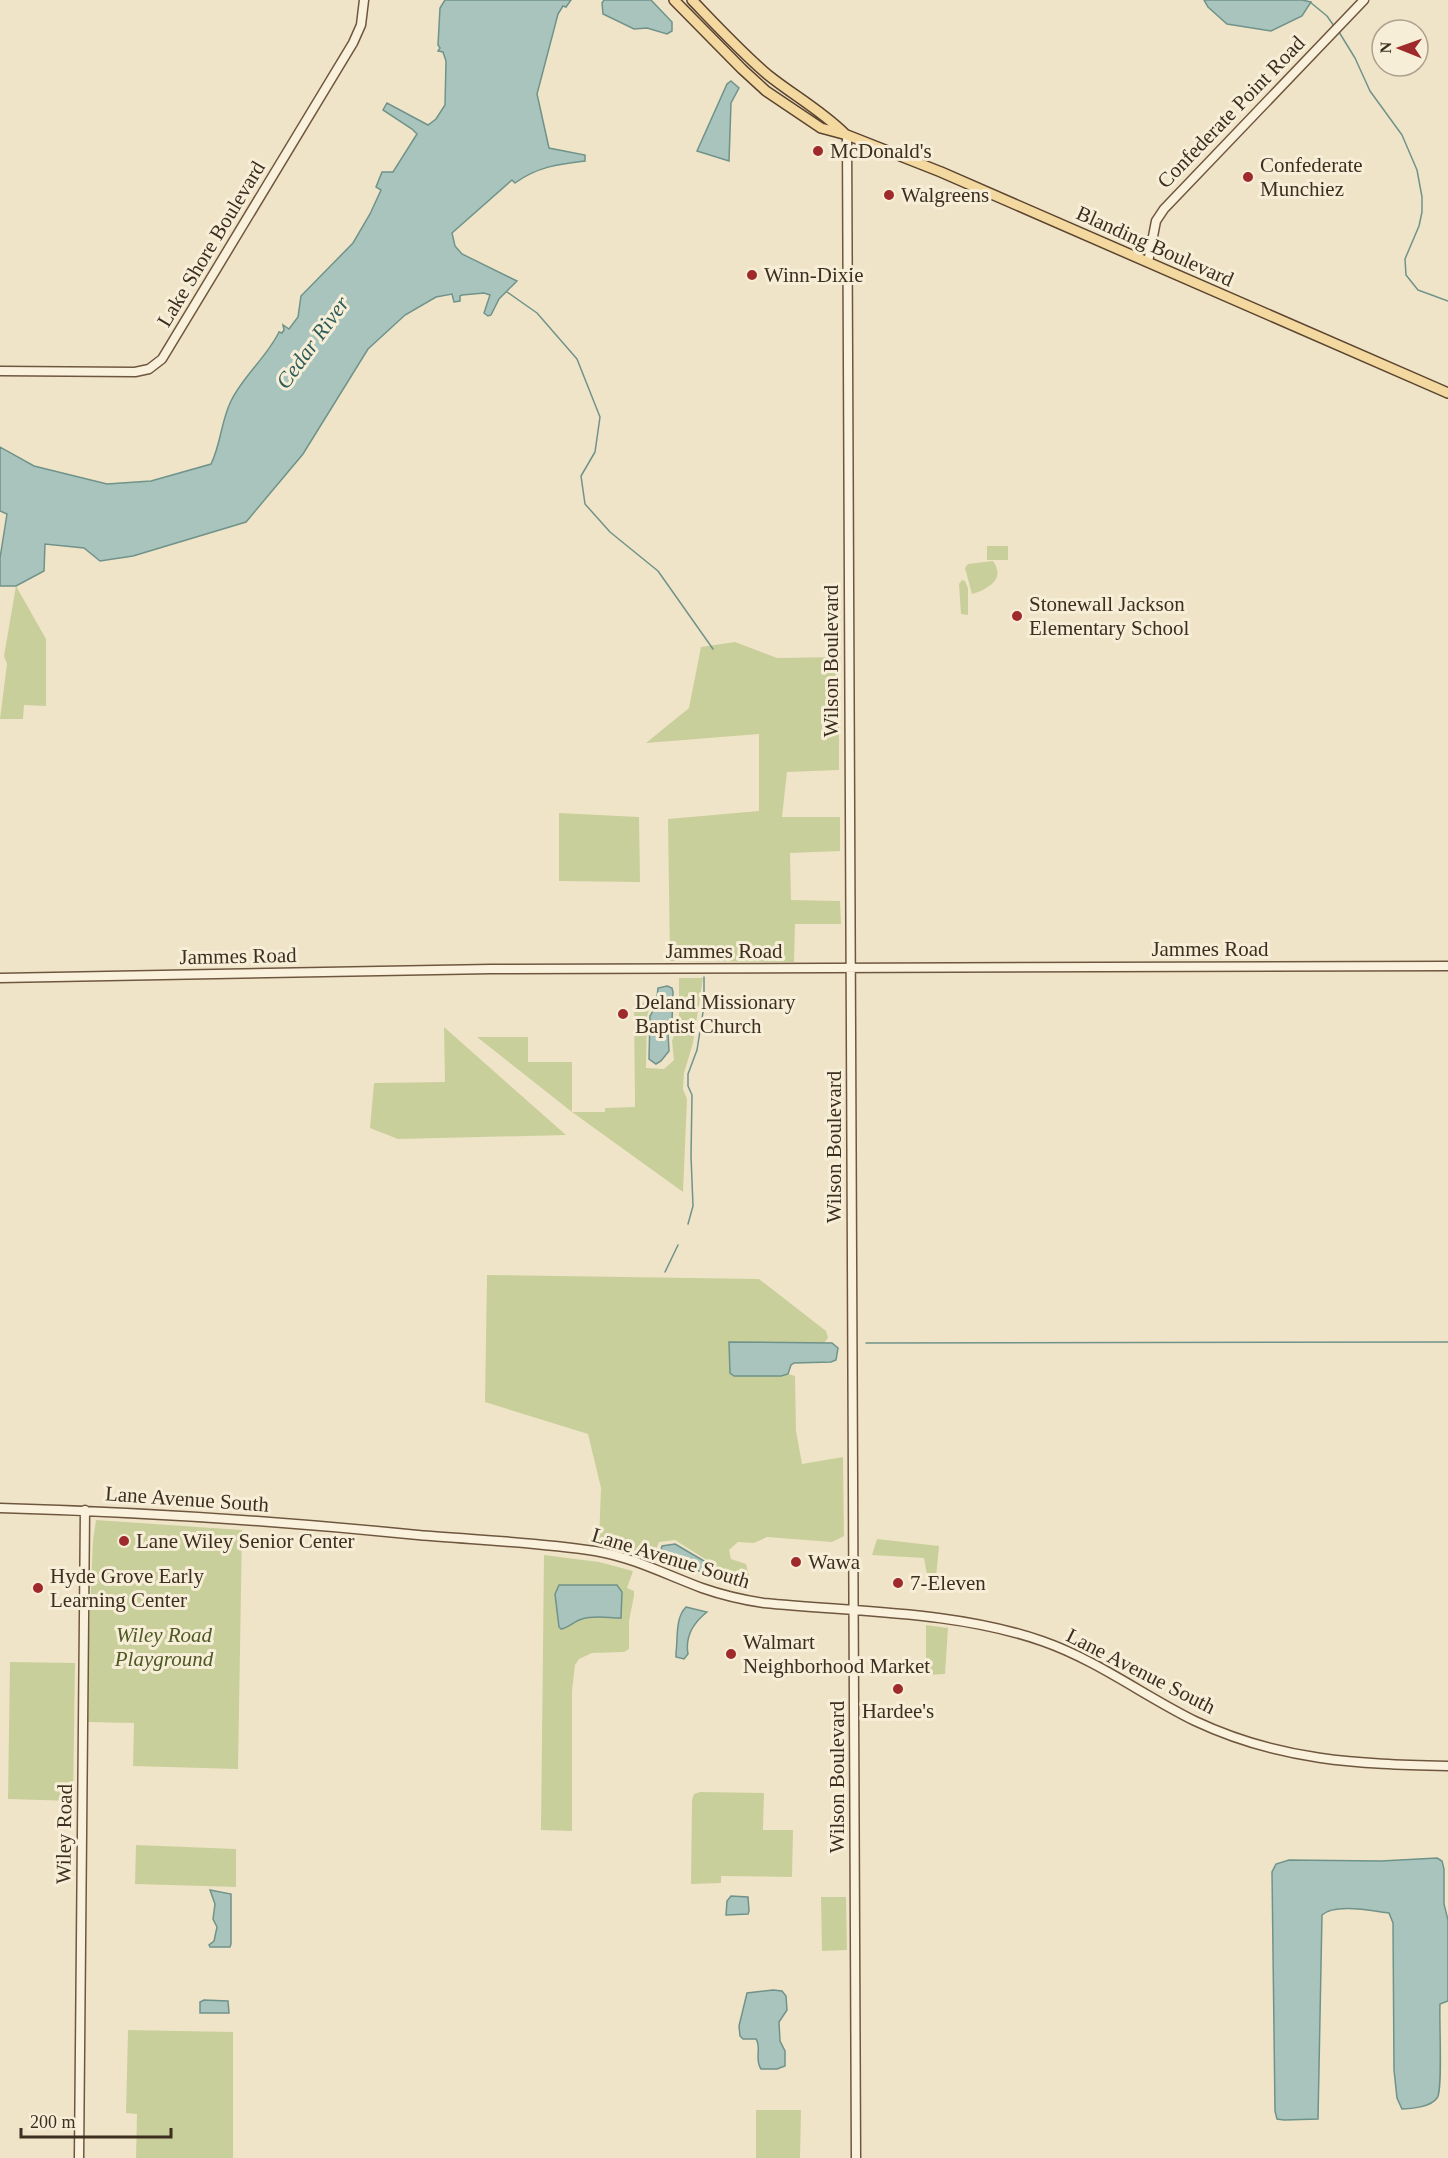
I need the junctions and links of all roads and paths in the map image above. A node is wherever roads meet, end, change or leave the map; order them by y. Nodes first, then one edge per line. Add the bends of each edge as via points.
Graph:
1 (364, 0) edge
2 (674, 0) edge
3 (692, 0) edge
4 (1364, 0) edge
5 (847, 135) junction
6 (1148, 262) junction
7 (0, 371) edge
8 (1448, 393) edge
9 (1448, 966) edge
10 (851, 969) junction
11 (0, 978) edge
12 (0, 1509) edge
13 (86, 1510) junction
14 (854, 1611) junction
15 (1448, 1766) edge
16 (79, 2158) edge
17 (856, 2158) edge

1 - 7 street, Lake Shore Boulevard via 361,25 353,44 162,359 149,369 135,372
2 - 5 main road, Blanding Boulevard via 766,91 821,128
3 - 5 main road, Blanding Boulevard via 769,75
4 - 6 street, Confederate Point Road via 1164,209 1156,221
5 - 6 main road, Blanding Boulevard
5 - 10 street, Wilson Boulevard
6 - 8 main road, Blanding Boulevard
9 - 10 street, Jammes Road
10 - 11 street, Jammes Road via 458,969
10 - 14 street, Wilson Boulevard
12 - 13 street, Lane Avenue South
13 - 14 street, Lane Avenue South via 574,1548 626,1559 704,1589 764,1604
13 - 16 street, Wiley Road
14 - 15 street, Lane Avenue South via 959,1620 1043,1642 1197,1721 1273,1750 1338,1761
14 - 17 street, Wilson Boulevard

